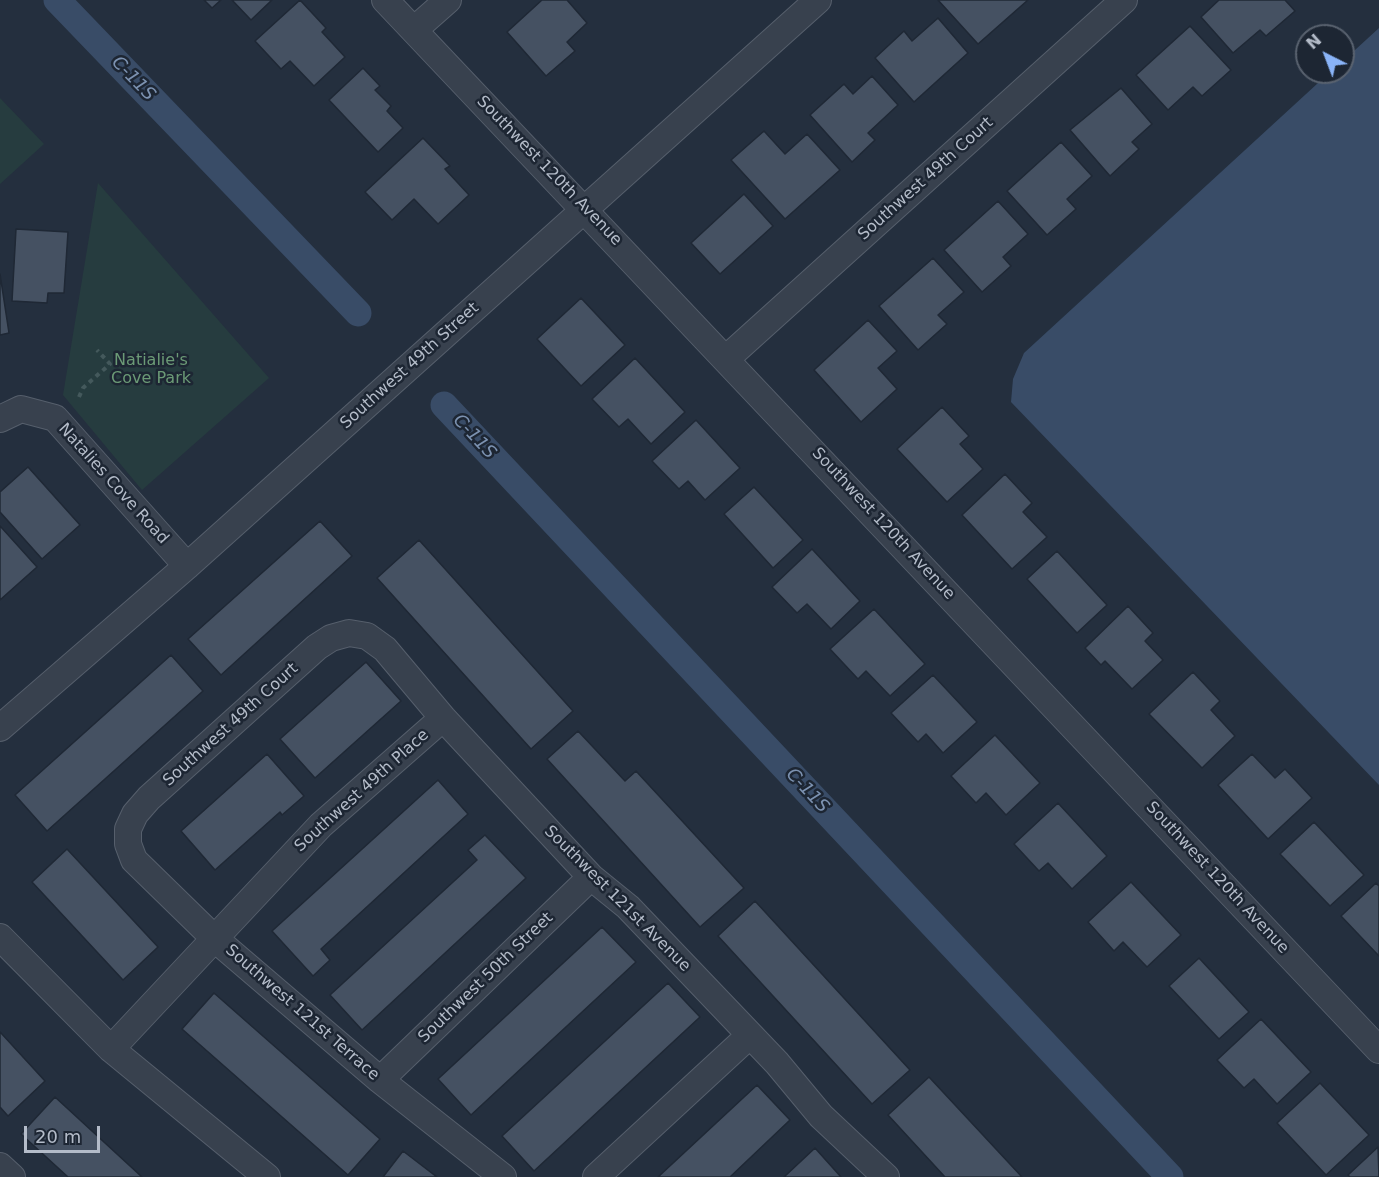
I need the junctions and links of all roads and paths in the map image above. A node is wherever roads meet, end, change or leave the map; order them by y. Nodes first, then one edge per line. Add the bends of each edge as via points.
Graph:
1 (385, 0) edge
2 (448, 0) edge
3 (818, 0) edge
4 (1124, 0) edge
5 (414, 30) junction
6 (585, 209) junction
7 (97, 350) dead end
8 (727, 358) junction
9 (79, 397) dead end
10 (0, 419) edge
11 (187, 566) junction
12 (344, 634) joint
13 (443, 718) junction
14 (0, 728) edge
15 (128, 829) joint
16 (591, 877) junction
17 (0, 937) edge
18 (214, 938) junction
19 (750, 1035) junction
20 (111, 1049) junction
21 (1379, 1050) edge
22 (380, 1080) junction
23 (0, 1166) edge
24 (12, 1177) edge
25 (267, 1177) edge
26 (503, 1177) edge
27 (596, 1177) edge
28 (886, 1177) edge

1 - 5 street, Southwest 120th Avenue
2 - 5 street
3 - 6 street, Southwest 49th Street
4 - 8 street, Southwest 49th Court
5 - 6 street, Southwest 120th Avenue
6 - 8 street, Southwest 120th Avenue
6 - 11 street, Southwest 49th Street
7 - 9 path via 110,364 83,388
8 - 21 street, Southwest 120th Avenue
10 - 11 street, Natalies Cove Road via 21,409 55,418
11 - 14 street, Southwest 49th Street
12 - 13 street, Southwest 121st Avenue via 355,633 375,640
12 - 15 street, Southwest 49th Court via 317,647 149,798
13 - 16 street, Southwest 121st Avenue
13 - 18 street, Southwest 49th Place via 321,825
15 - 18 street, Southwest 121st Terrace via 134,860
16 - 19 street, Southwest 121st Avenue via 628,907
16 - 22 street, Southwest 50th Street
17 - 20 street
18 - 20 street, Southwest 49th Place
18 - 22 street, Southwest 121st Terrace
19 - 27 street
19 - 28 street, Southwest 121st Avenue via 821,1116
20 - 25 street
22 - 26 street, Southwest 121st Terrace
23 - 24 street

